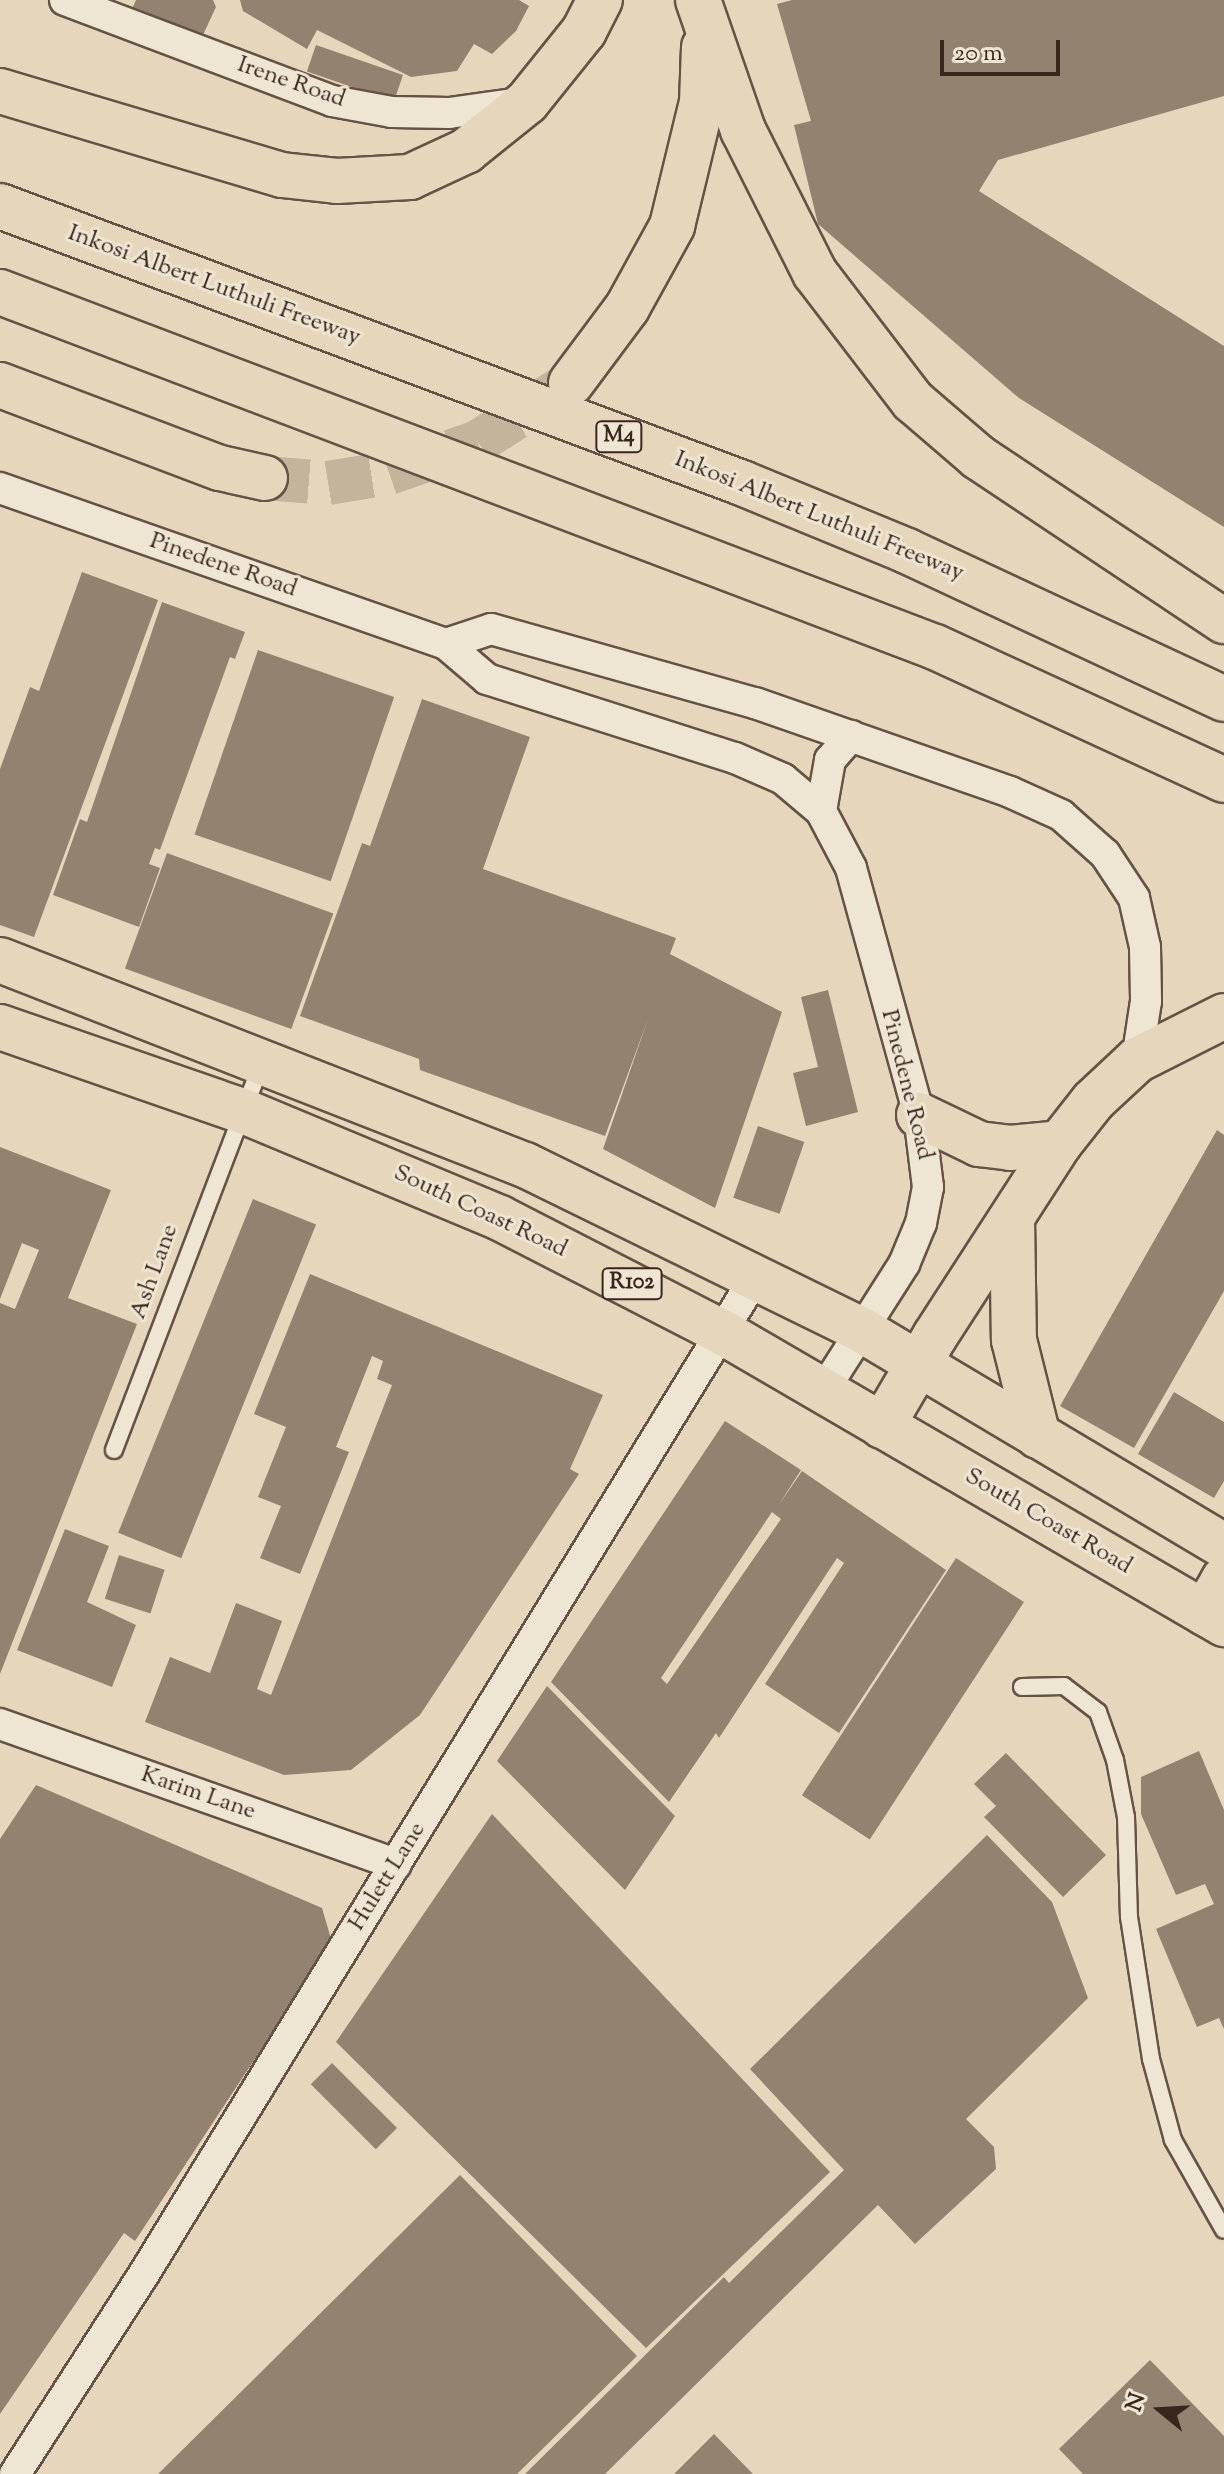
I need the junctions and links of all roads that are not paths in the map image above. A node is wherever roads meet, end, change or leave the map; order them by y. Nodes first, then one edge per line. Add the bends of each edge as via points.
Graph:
1 (65, 0) edge
2 (600, 0) edge
3 (702, 14) edge
4 (0, 91) edge
5 (527, 102) junction
6 (0, 206) edge
7 (0, 292) edge
8 (571, 383) tunnel mouth
9 (0, 385) edge
10 (265, 478) tunnel mouth
11 (0, 488) edge
12 (1224, 621) edge
13 (446, 644) junction
14 (1224, 699) edge
15 (851, 736) junction
16 (1224, 780) edge
17 (821, 811) junction
18 (0, 960) edge
19 (1224, 1016) edge
20 (0, 1027) edge
21 (1137, 1060) junction
22 (263, 1061) junction
23 (243, 1111) junction
24 (919, 1115) junction
25 (1060, 1143) junction
26 (525, 1165) junction
27 (500, 1218) junction
28 (1012, 1218) junction
29 (756, 1276) junction
30 (860, 1329) junction
31 (724, 1333) junction
32 (919, 1361) junction
33 (823, 1391) junction
34 (882, 1426) junction
35 (1038, 1436) junction
36 (114, 1450) dead end
37 (1224, 1546) edge
38 (1218, 1605) edge
39 (1022, 1687) dead end
40 (0, 1724) edge
41 (396, 1864) junction
42 (1224, 2196) edge
43 (1213, 2211) junction
44 (1224, 2230) edge
45 (15, 2474) edge

1 - 5 street, Irene Road via 332,101 392,112 449,113
2 - 5 highway via 575,44
3 - 8 highway via 702,102 672,226 627,308
3 - 12 highway via 743,130 815,273 913,401 978,457
4 - 5 highway via 282,175 337,181 410,177 466,151
6 - 14 highway, Inkosi Albert Luthuli Freeway / M4 via 742,483 907,551
7 - 16 highway via 935,647
9 - 10 highway via 220,468
11 - 13 street, Pinedene Road
13 - 15 street via 491,629 755,703
13 - 17 street, Pinedene Road via 487,679 735,758 783,779
15 - 17 street via 830,760
15 - 21 street via 1061,815 1105,854 1134,898 1145,947 1146,1001
17 - 24 street, Pinedene Road via 851,868
18 - 22 highway, R102
19 - 21 highway
20 - 23 highway, South Coast Road / R102
21 - 25 highway via 1093,1101
22 - 23 lane, Ash Lane
22 - 26 highway, R102
23 - 27 highway, South Coast Road / R102
23 - 36 lane, Ash Lane
24 - 25 highway via 979,1144 1010,1148
24 - 30 street, Pinedene Road via 928,1187 921,1223 904,1264
25 - 28 highway
26 - 27 highway
26 - 29 highway, R102
27 - 31 highway, South Coast Road / R102
28 - 32 highway
28 - 35 highway via 1014,1340
29 - 30 highway, R102
29 - 31 street, Hulett Lane
30 - 32 highway, R102
30 - 33 street, Pinedene Road
31 - 33 highway, South Coast Road / R102
31 - 41 street, Hulett Lane
32 - 34 highway
32 - 35 highway, R102
33 - 34 highway, South Coast Road / R102
34 - 38 highway, South Coast Road / R102
35 - 37 highway, R102
39 - 43 lane via 1064,1686 1098,1712 1115,1760 1126,1817 1129,1917 1151,2059 1173,2140
40 - 41 street, Karim Lane
41 - 45 street, Hulett Lane
42 - 43 lane
43 - 44 lane

